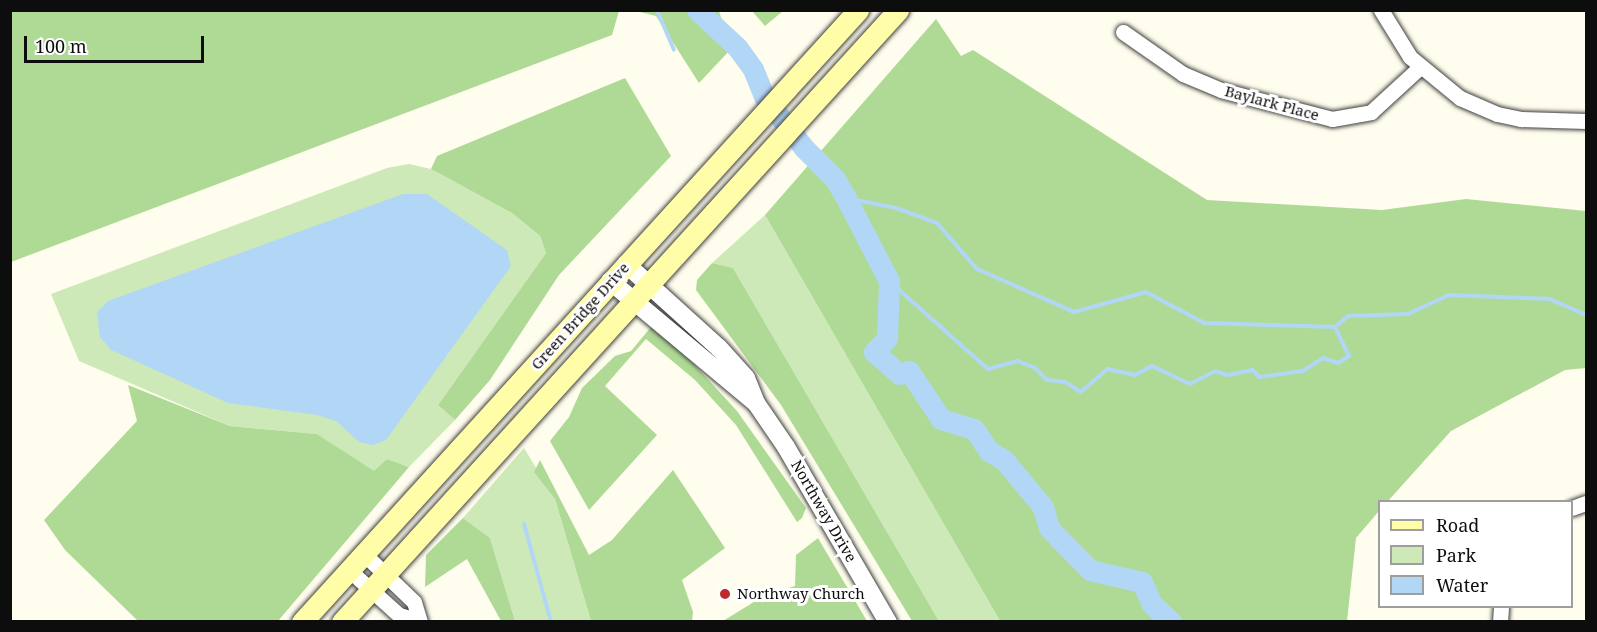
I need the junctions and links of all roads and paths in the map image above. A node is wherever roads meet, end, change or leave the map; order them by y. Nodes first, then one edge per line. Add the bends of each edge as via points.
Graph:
1 (858, 10) edge
2 (898, 10) edge
3 (1381, 10) edge
4 (1123, 32) dead end
5 (1419, 68) junction
6 (1587, 121) edge
7 (626, 264) junction
8 (610, 281) junction
9 (646, 283) junction
10 (632, 299) junction
11 (756, 403) junction
12 (364, 554) junction
13 (348, 570) junction
14 (378, 582) junction
15 (302, 621) edge
16 (342, 621) edge
17 (419, 621) edge
18 (888, 621) edge

1 - 7 main road, Green Bridge Drive
2 - 9 main road, Green Bridge Drive via 735,192
3 - 5 street via 1400,45
4 - 5 street, Baylark Place via 1184,74 1221,90 1332,119 1371,111
5 - 6 street via 1460,98 1497,114 1534,121
7 - 8 main road, Green Bridge Drive
7 - 9 street, Northway Drive
8 - 10 street, Northway Drive
8 - 12 main road, Green Bridge Drive
9 - 10 main road, Green Bridge Drive
9 - 11 street, Northway Drive via 719,348 746,378
10 - 11 street, Northway Drive
10 - 14 main road, Green Bridge Drive
11 - 18 street, Northway Drive
12 - 13 main road, Green Bridge Drive
12 - 14 street
13 - 14 street
13 - 15 main road, Green Bridge Drive
14 - 16 main road, Green Bridge Drive
14 - 17 street via 399,615

